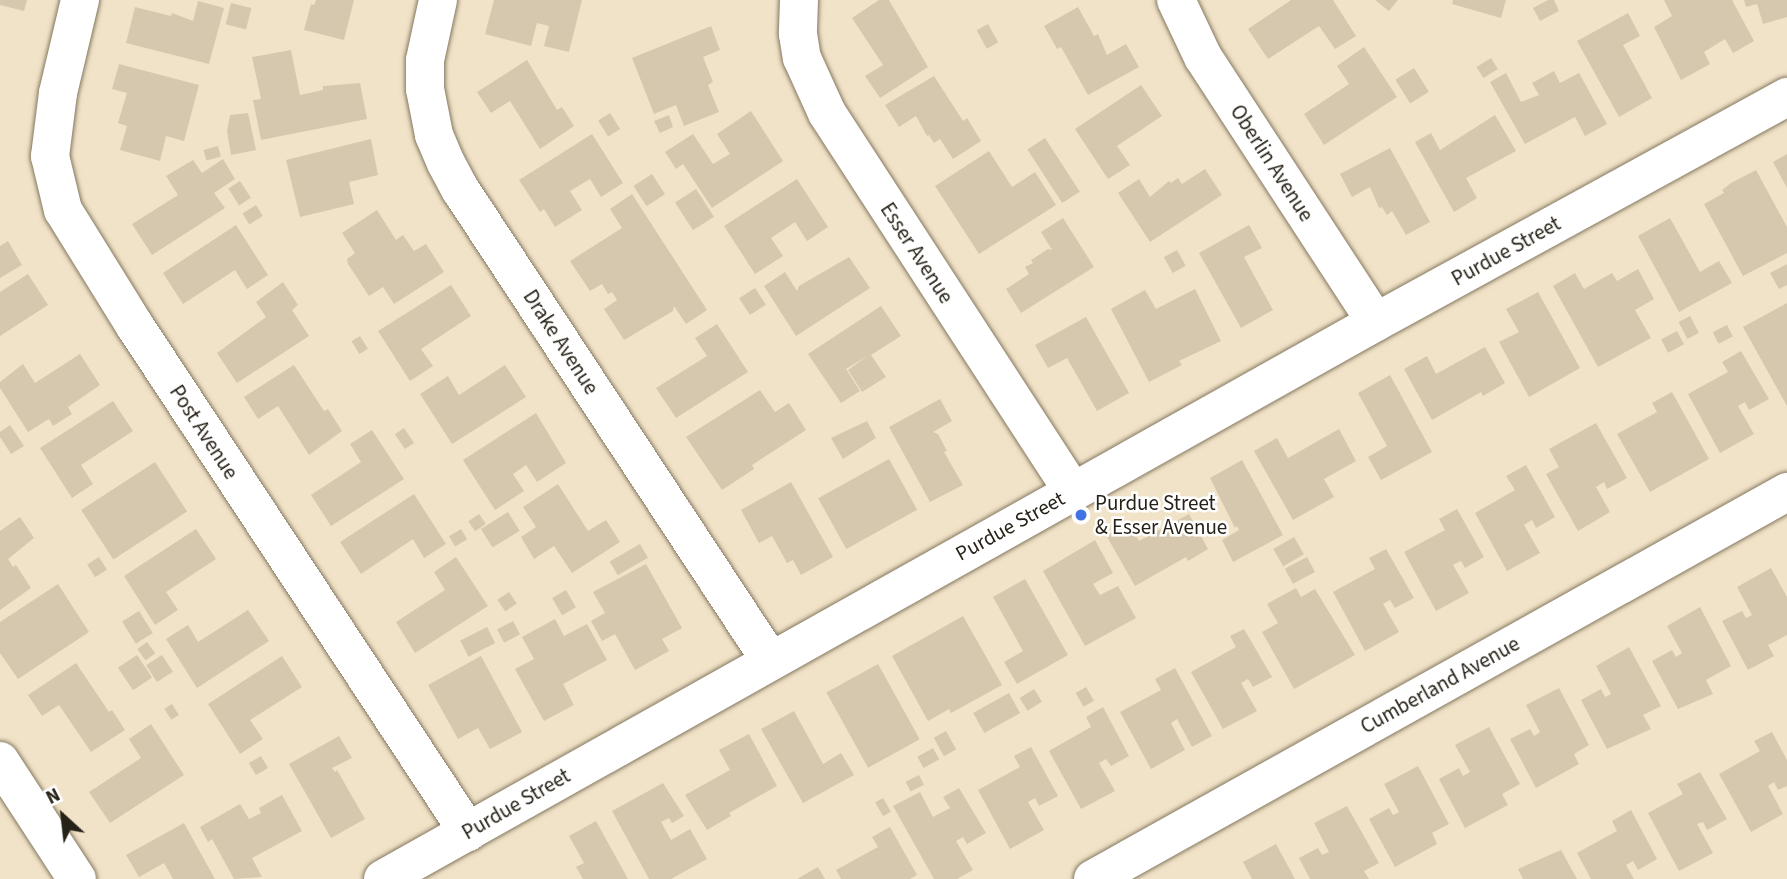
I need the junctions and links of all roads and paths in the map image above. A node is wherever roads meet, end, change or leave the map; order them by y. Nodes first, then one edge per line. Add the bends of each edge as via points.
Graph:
1 (80, 0) edge
2 (438, 0) edge
3 (799, 0) edge
4 (1176, 0) edge
5 (1787, 97) edge
6 (1376, 322) junction
7 (1073, 492) junction
8 (1787, 492) edge
9 (770, 660) junction
10 (0, 761) edge
11 (468, 832) junction
12 (77, 879) edge
13 (383, 879) edge
14 (1093, 879) edge

1 - 11 street, Post Avenue via 58,93 50,156 63,210 127,315
2 - 9 street, Drake Avenue via 425,60 425,89 433,135 446,163
3 - 7 street, Esser Avenue via 802,58 827,113
4 - 6 street, Oberlin Avenue via 1203,57
5 - 6 street, Purdue Street
6 - 7 street, Purdue Street
7 - 9 street, Purdue Street
8 - 14 street, Cumberland Avenue
9 - 11 street, Purdue Street
10 - 12 street
11 - 13 street, Purdue Street

